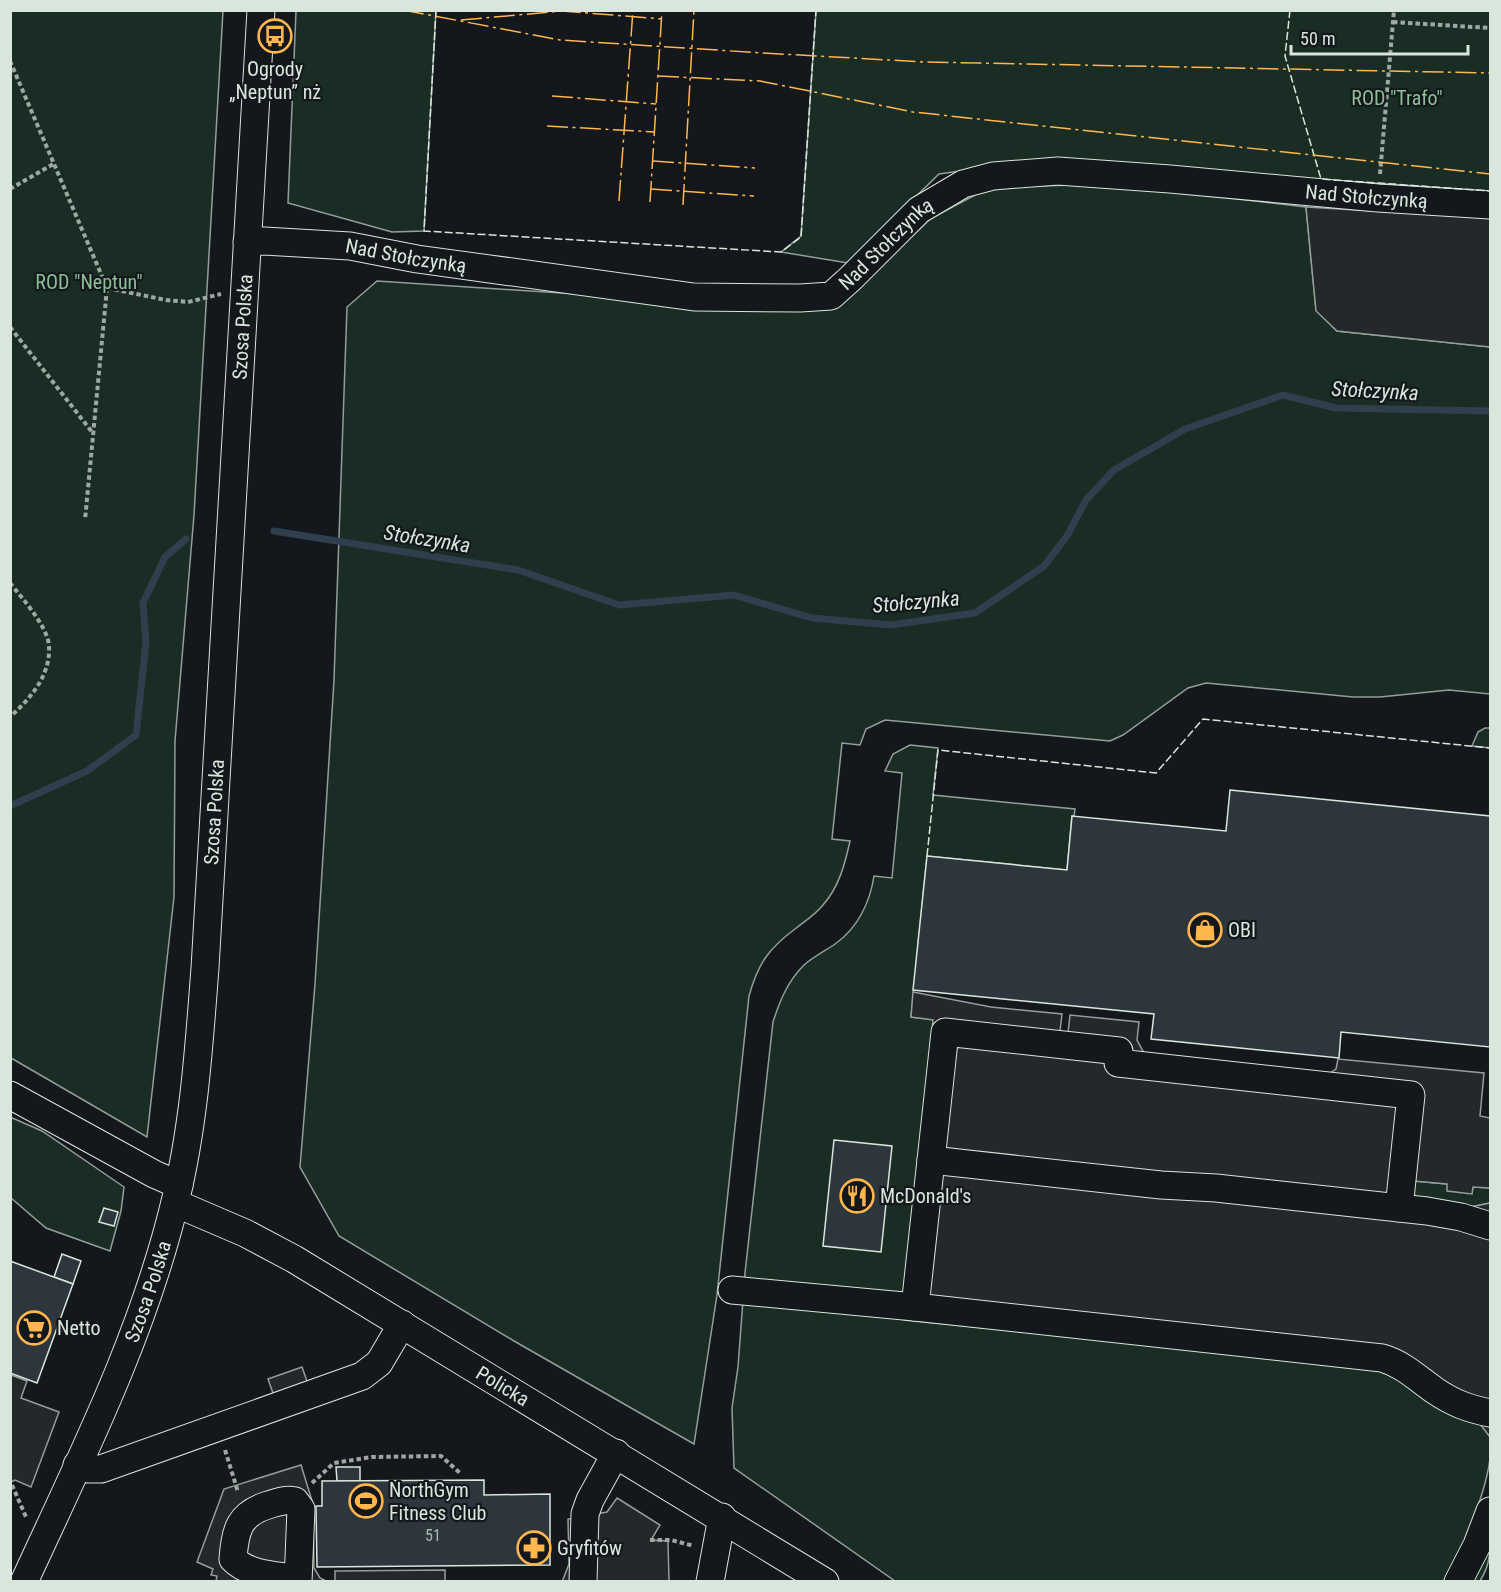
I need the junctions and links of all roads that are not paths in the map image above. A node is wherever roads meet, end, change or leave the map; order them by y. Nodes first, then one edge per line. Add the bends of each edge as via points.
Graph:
1 (261, 10) edge
2 (1491, 205) edge
3 (247, 242) junction
4 (10, 1095) edge
5 (931, 1160) junction
6 (177, 1194) junction
7 (1398, 1208) junction
8 (1491, 1226) edge
9 (732, 1290) dead end
10 (915, 1307) junction
11 (402, 1324) junction
12 (1491, 1413) edge
13 (616, 1453) junction
14 (77, 1465) junction
15 (1491, 1511) edge
16 (722, 1517) junction
17 (298, 1580) edge
18 (24, 1581) edge
19 (583, 1581) edge
20 (710, 1581) edge
21 (825, 1581) edge
22 (1458, 1581) edge

1 - 3 street, Szosa Polska
2 - 3 street, Nad Stołczynką via 1058,171 993,176 963,184 919,210 831,296 800,298 694,297 417,259 350,246
3 - 6 street, Szosa Polska via 205,968 195,1081
4 - 6 street, Policka via 154,1174
5 - 7 street
5 - 7 street via 945,1032 1119,1051 1118,1063 1411,1095
5 - 10 street
6 - 11 street, Policka
6 - 14 street, Szosa Polska via 133,1336
7 - 8 street via 1461,1217
9 - 10 street
10 - 12 street via 1382,1358 1398,1363 1466,1408
11 - 13 street, Policka
11 - 14 street via 379,1363 362,1376 101,1469
13 - 16 street, Policka
13 - 19 street via 585,1514
14 - 18 street, Szosa Polska
15 - 22 street
16 - 20 street
16 - 21 street, Policka
17 - 17 street via 301,1509 295,1501 285,1499 252,1510 243,1518 233,1559 240,1566

